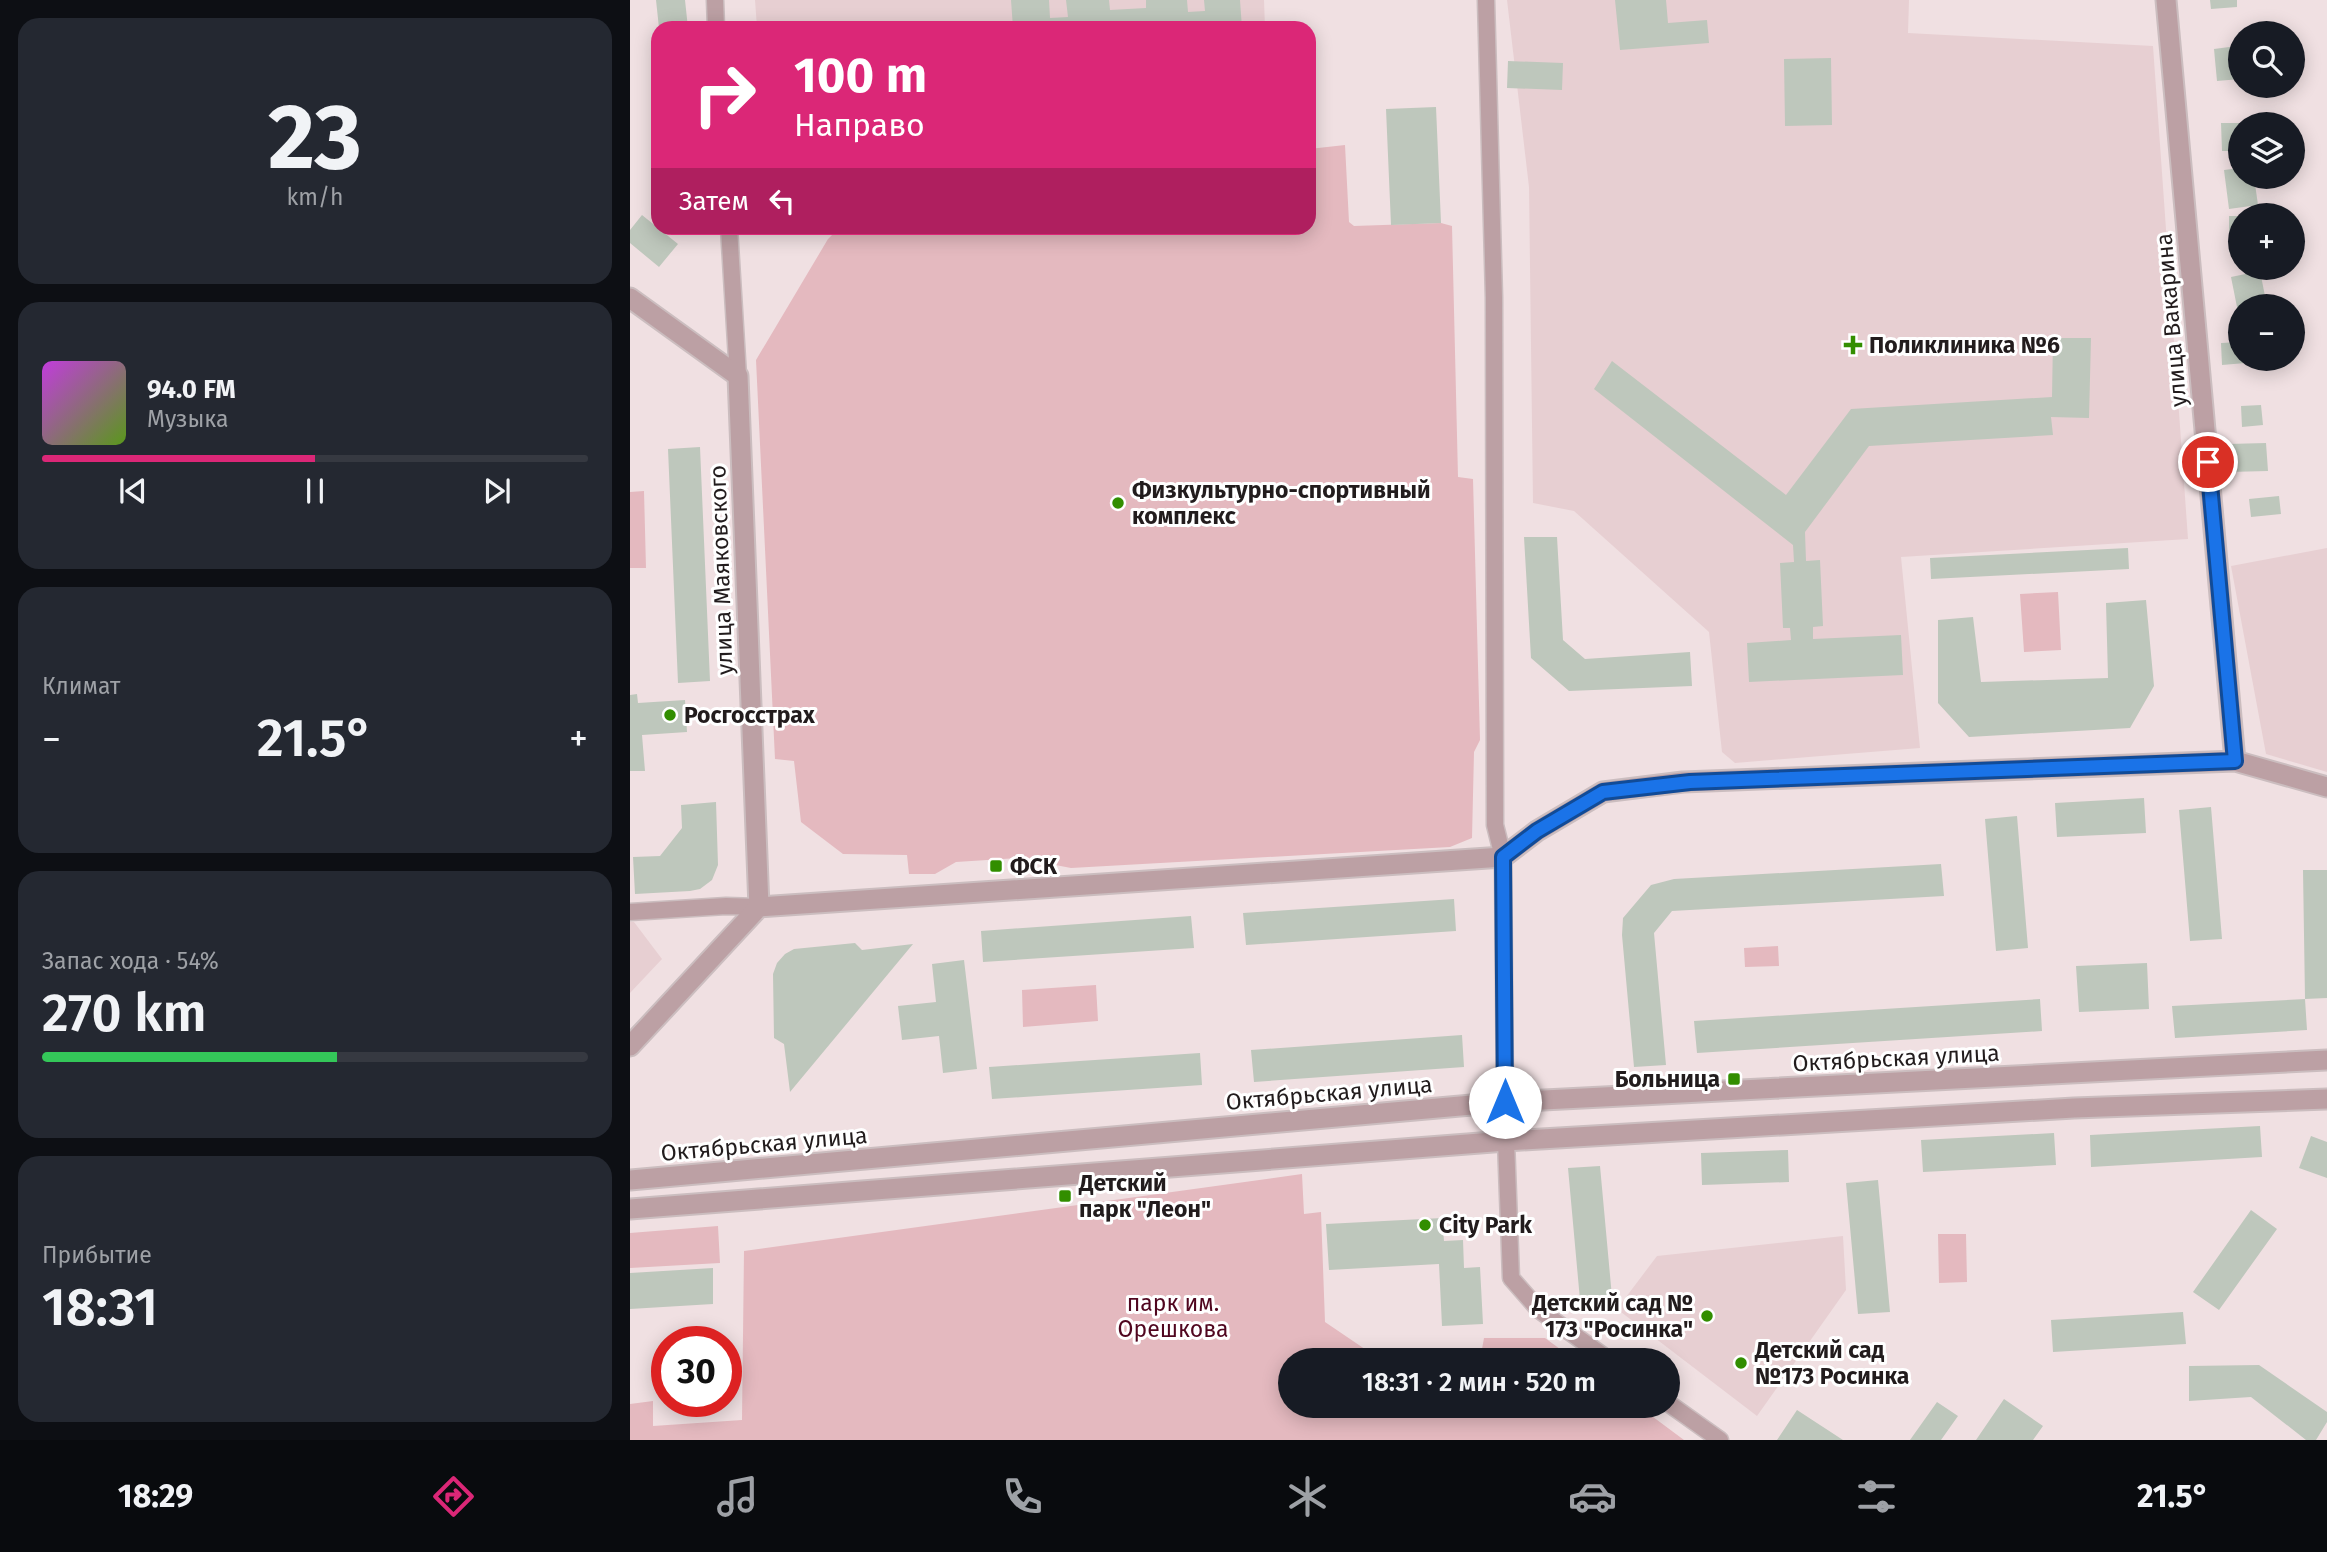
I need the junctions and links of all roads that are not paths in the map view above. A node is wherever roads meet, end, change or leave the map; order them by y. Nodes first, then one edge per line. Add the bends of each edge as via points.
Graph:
1 (715, 0) edge
2 (1486, 0) edge
3 (2166, 0) edge
4 (716, 21) edge
5 (729, 235) edge
6 (630, 298) edge
7 (738, 376) junction
8 (2235, 761) junction
9 (2327, 787) edge
10 (1503, 857) junction
11 (759, 907) junction
12 (630, 912) edge
13 (630, 1046) edge
14 (2327, 1060) edge
15 (2327, 1099) edge
16 (1505, 1102) junction
17 (1140, 1135) junction
18 (1506, 1141) junction
19 (787, 1166) junction
20 (1141, 1169) junction
21 (630, 1181) edge
22 (788, 1197) junction
23 (630, 1209) edge
24 (1592, 1348) edge
25 (1680, 1411) edge
26 (1720, 1440) edge

1 - 4 street
2 - 10 street via 1494,298 1495,825
3 - 8 street, улица Вакарина
5 - 7 street, улица Маяковского
6 - 7 street
7 - 11 street, улица Маяковского
8 - 9 street
8 - 10 street via 1690,782 1616,790 1592,798
10 - 11 street
10 - 16 street
11 - 12 street
11 - 13 street
14 - 16 street, Октябрьская улица
15 - 18 street via 2060,1109
16 - 17 street, Октябрьская улица
17 - 19 street, Октябрьская улица
17 - 20 street
18 - 20 street
18 - 24 street via 1511,1278 1539,1310
19 - 21 street, Октябрьская улица
19 - 22 street
20 - 22 street
22 - 23 street
25 - 26 street

